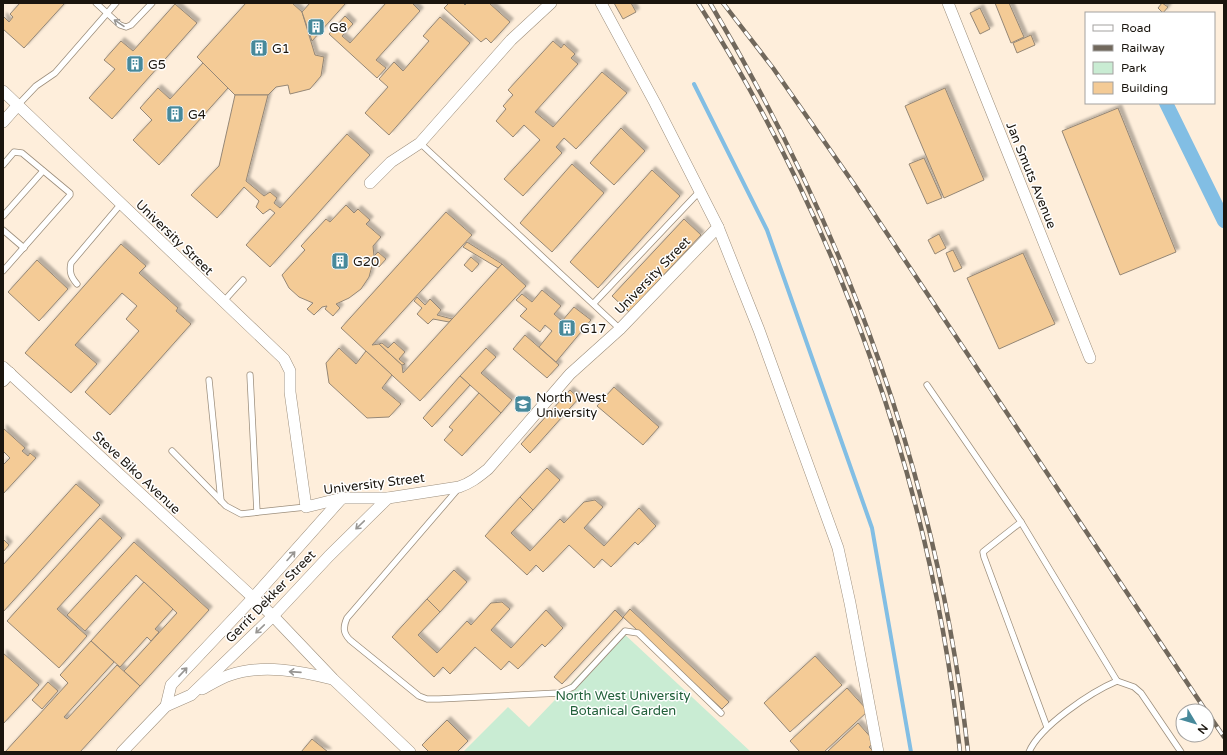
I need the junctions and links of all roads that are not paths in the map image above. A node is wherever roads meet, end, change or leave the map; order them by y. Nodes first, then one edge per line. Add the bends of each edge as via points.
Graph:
1 (96, 3) edge
2 (116, 3) edge
3 (152, 3) edge
4 (551, 3) edge
5 (601, 3) edge
6 (948, 3) edge
7 (106, 13) junction
8 (3, 91) edge
9 (18, 105) junction
10 (3, 122) edge
11 (420, 143) junction
12 (3, 165) edge
13 (43, 171) junction
14 (370, 183) dead end
15 (699, 192) junction
16 (120, 205) junction
17 (3, 216) edge
18 (718, 227) junction
19 (3, 230) edge
20 (24, 248) junction
21 (3, 271) edge
22 (243, 280) dead end
23 (77, 284) dead end
24 (222, 302) junction
25 (594, 303) junction
26 (620, 329) junction
27 (1090, 358) dead end
28 (5, 374) edge
29 (250, 375) dead end
30 (209, 380) dead end
31 (927, 385) dead end
32 (172, 451) dead end
33 (459, 487) junction
34 (342, 498) junction
35 (388, 498) junction
36 (221, 501) junction
37 (306, 507) junction
38 (257, 512) junction
39 (1021, 522) junction
40 (253, 598) junction
41 (273, 616) junction
42 (333, 679) junction
43 (1117, 681) junction
44 (191, 695) junction
45 (166, 706) junction
46 (722, 714) dead end
47 (1047, 727) junction
48 (122, 752) edge
49 (410, 752) edge
50 (878, 752) edge
51 (1029, 752) edge
52 (1180, 752) edge

1 - 7 lane
2 - 7 lane
3 -> 7 lane via 126,27
4 - 11 street via 511,40
5 - 15 street via 655,102
6 - 27 street, Jan Smuts Avenue
7 - 9 lane via 55,73 36,86
8 - 9 street, University Street
9 - 10 street
9 - 16 street, University Street
11 - 14 street via 391,162
11 - 25 lane
12 - 13 lane via 18,151
13 - 17 lane
13 - 20 lane via 70,195
15 - 18 street
15 - 25 lane
16 - 23 lane via 71,263 71,277
16 - 24 street, University Street
18 - 26 street, University Street
18 - 50 street via 759,330 838,548
19 - 20 lane
20 - 21 lane
22 - 24 lane
24 - 37 street, University Street via 284,359 290,371 290,392
25 - 26 lane
26 - 33 street, University Street via 570,374 488,469 469,484
28 - 40 street, Steve Biko Avenue
29 - 38 lane
30 - 36 lane
31 - 39 lane
32 - 36 lane
33 - 35 street, University Street
33 - 46 lane via 347,618 344,628 350,640 419,696 439,699 559,693 573,687 625,631 632,631 638,633
34 - 35 street, University Street
34 - 37 street, University Street
40 -> 34 street, Gerrit Dekker Street
35 -> 41 street, Gerrit Dekker Street
36 - 38 lane via 241,514
37 - 38 lane
39 - 43 lane
39 - 47 lane via 983,552
40 - 41 street, Steve Biko Avenue
45 -> 40 street, Gerrit Dekker Street via 171,685
41 - 42 street, Steve Biko Avenue
41 -> 44 street, Gerrit Dekker Street
42 -> 44 street via 306,673 255,669 230,675
42 - 49 street, Steve Biko Avenue
43 - 47 lane via 1104,687
43 - 52 lane via 1142,693
44 - 45 street, Gerrit Dekker Street
45 - 48 street, Gerrit Dekker Street
47 - 51 lane

